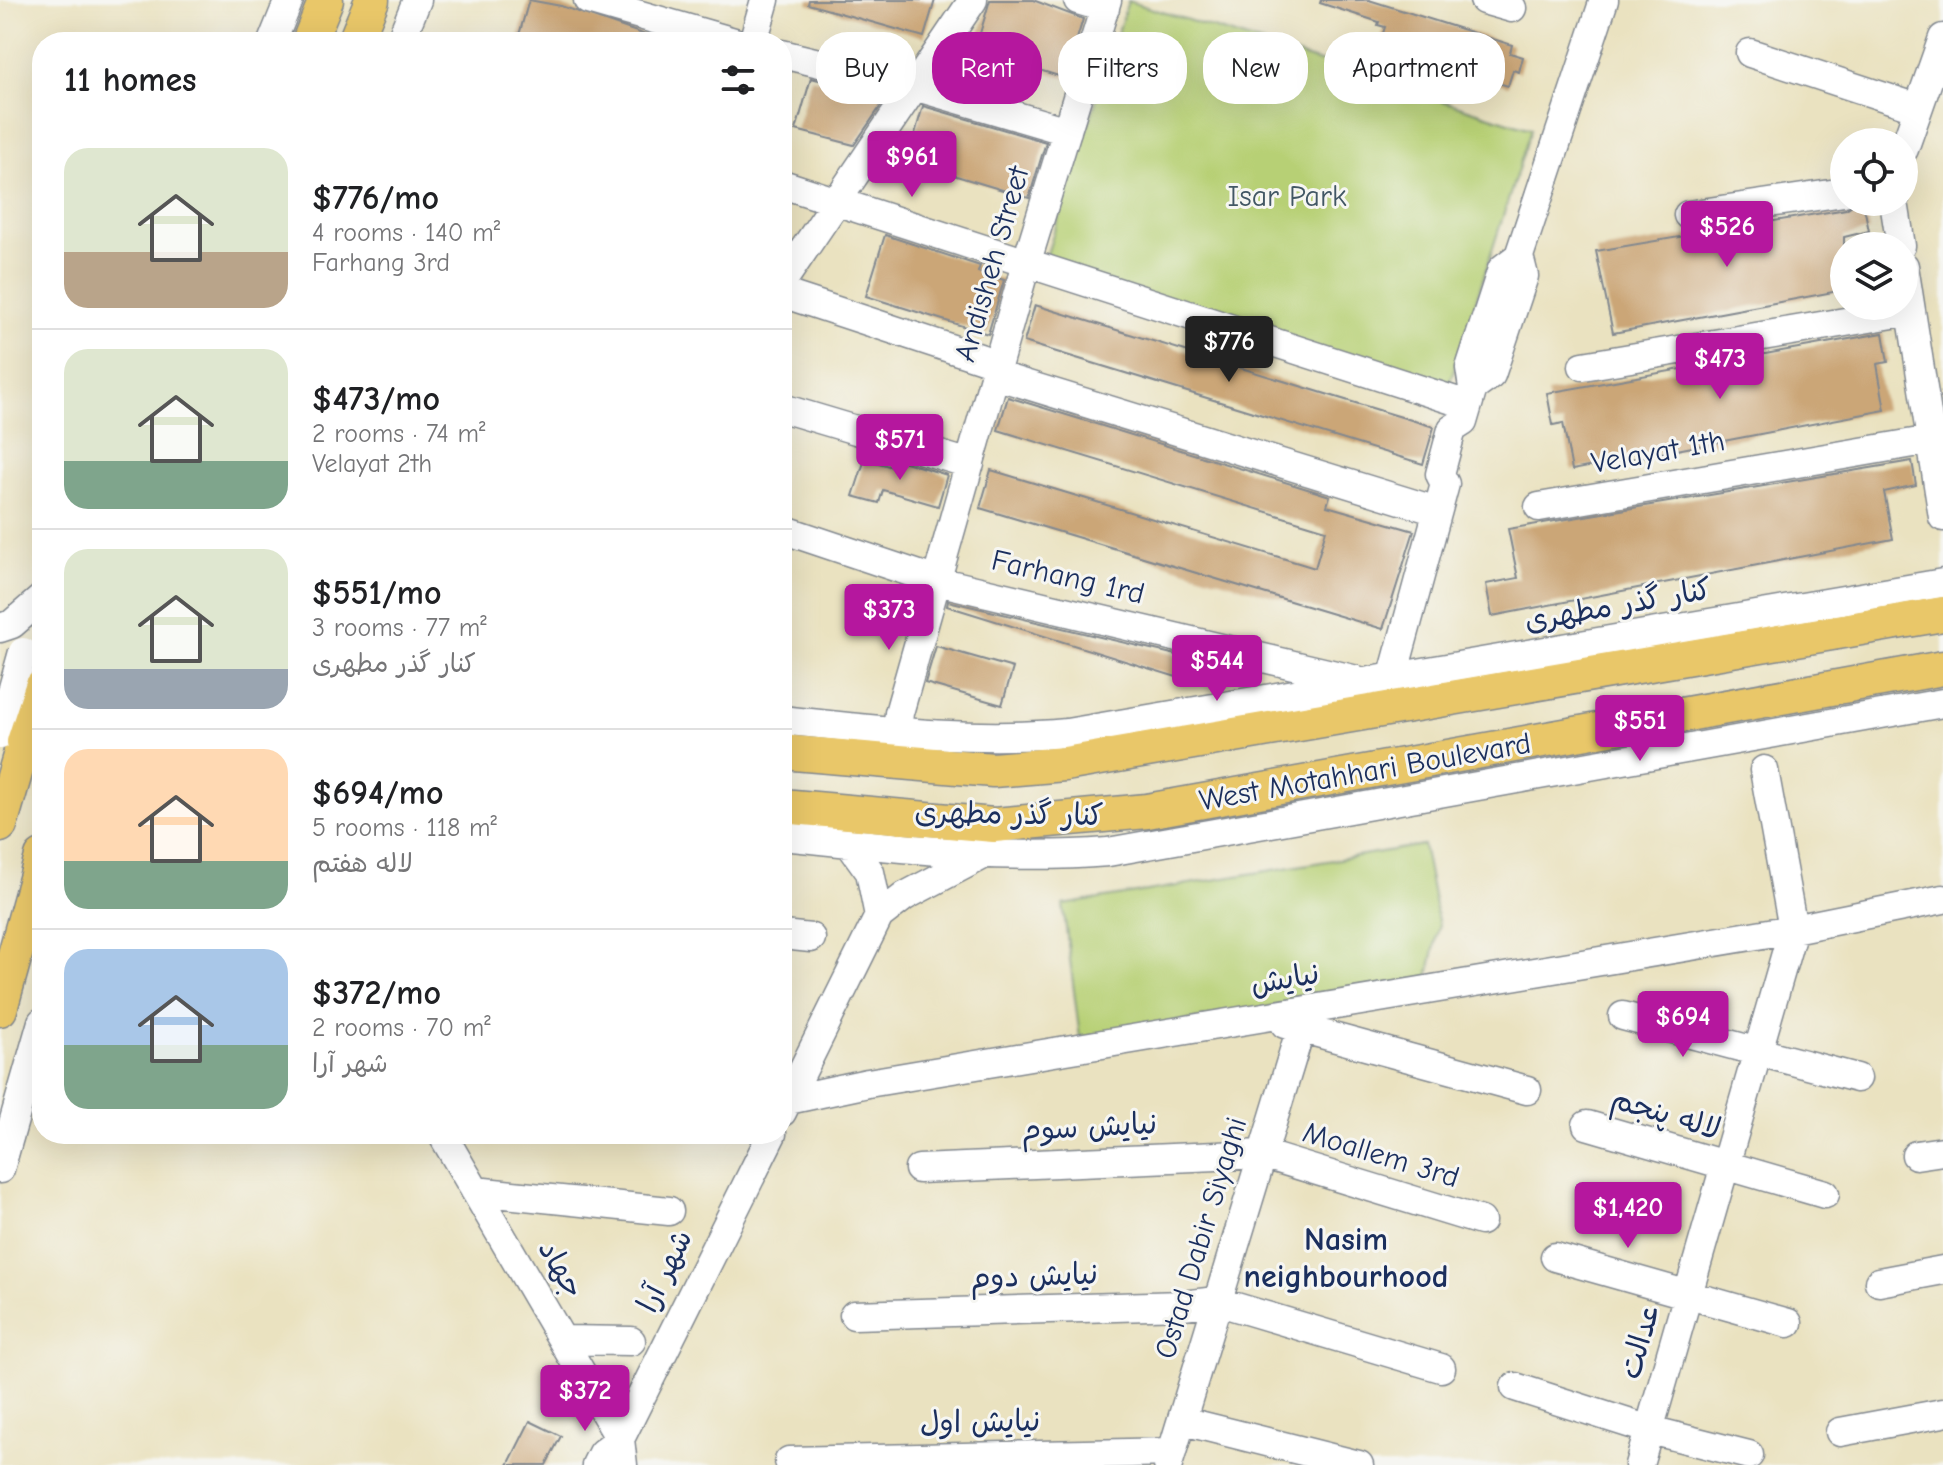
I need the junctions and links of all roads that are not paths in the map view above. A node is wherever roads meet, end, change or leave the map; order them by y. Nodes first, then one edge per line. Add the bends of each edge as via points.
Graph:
1 (289, 0) edge
2 (326, 0) edge
3 (372, 0) edge
4 (417, 0) edge
5 (588, 0) edge
6 (765, 0) edge
7 (973, 0) edge
8 (1484, 0) edge
9 (1604, 0) edge
10 (1097, 3) edge
11 (1512, 8) dead end
12 (276, 32) edge
13 (313, 32) edge
14 (359, 32) edge
15 (404, 32) edge
16 (699, 32) edge
17 (756, 32) edge
18 (1943, 38) edge
19 (1750, 53) dead end
20 (792, 56) edge
21 (816, 62) edge
22 (1937, 74) edge
23 (916, 83) edge
24 (916, 87) edge
25 (902, 104) edge
26 (1918, 108) junction
27 (1911, 128) edge
28 (1067, 131) junction
29 (792, 187) edge
30 (1830, 194) edge
31 (835, 200) junction
32 (1688, 215) dead end
33 (1026, 264) junction
34 (792, 267) edge
35 (792, 297) edge
36 (1857, 320) edge
37 (1913, 320) edge
38 (1583, 366) dead end
39 (997, 369) junction
40 (1934, 401) edge
41 (1468, 405) junction
42 (792, 411) edge
43 (1931, 440) junction
44 (970, 464) junction
45 (1441, 498) junction
46 (1539, 507) dead end
47 (1943, 517) edge
48 (792, 532) edge
49 (937, 581) junction
50 (1943, 583) edge
51 (32, 608) edge
52 (1934, 616) edge
53 (0, 628) edge
54 (32, 633) edge
55 (1604, 642) junction
56 (1679, 660) junction
57 (22, 666) edge
58 (1939, 669) edge
59 (1381, 681) junction
60 (1943, 703) edge
61 (1255, 704) junction
62 (32, 706) edge
63 (792, 721) edge
64 (1652, 721) junction
65 (1794, 730) junction
66 (897, 732) junction
67 (17, 734) edge
68 (1214, 741) junction
69 (1721, 743) junction
70 (792, 753) edge
71 (1596, 766) junction
72 (1764, 770) junction
73 (792, 807) edge
74 (0, 825) edge
75 (792, 837) edge
76 (849, 843) junction
77 (985, 854) junction
78 (1943, 899) edge
79 (32, 913) edge
80 (879, 916) junction
81 (1793, 929) junction
82 (792, 936) edge
83 (811, 938) dead end
84 (1320, 1008) junction
85 (0, 1009) edge
86 (1623, 1016) dead end
87 (1267, 1017) junction
88 (1300, 1031) junction
89 (1758, 1052) junction
90 (32, 1057) edge
91 (1857, 1078) dead end
92 (1527, 1090) dead end
93 (792, 1092) edge
94 (792, 1104) edge
95 (1587, 1125) dead end
96 (448, 1144) edge
97 (767, 1144) edge
98 (1262, 1154) junction
99 (1725, 1167) junction
100 (0, 1169) edge
101 (919, 1169) dead end
102 (475, 1191) junction
103 (1825, 1194) dead end
104 (669, 1211) dead end
105 (1481, 1221) dead end
106 (1555, 1257) dead end
107 (1943, 1270) edge
108 (1879, 1282) dead end
109 (1689, 1293) junction
110 (1216, 1301) junction
111 (854, 1315) dead end
112 (1788, 1323) dead end
113 (563, 1340) junction
114 (631, 1341) dead end
115 (1441, 1368) dead end
116 (1515, 1387) dead end
117 (1943, 1413) edge
118 (1183, 1421) junction
119 (1650, 1430) junction
120 (1840, 1432) dead end
121 (622, 1452) edge
122 (1749, 1455) dead end
123 (1170, 1458) edge
124 (789, 1461) dead end
125 (596, 1465) edge
126 (1359, 1465) edge
127 (1639, 1465) edge

1 - 12 street
2 - 13 main road
3 - 14 main road
4 - 15 street
5 - 16 street
6 - 17 street
7 - 23 street
8 - 11 street
9 - 41 street via 1519,256 1502,269 1470,368
10 - 28 street, Andisheh Street
18 - 22 street
19 - 26 street
20 - 21 street
22 - 26 street
24 - 28 street
25 - 31 street
26 - 27 street
28 - 33 street, Andisheh Street
29 - 31 street
30 - 32 street
31 - 33 street
31 - 34 street
33 - 39 street, Andisheh Street
33 - 41 street
35 - 39 street
36 - 38 street
37 - 40 street
39 - 44 street, Andisheh Street
39 - 45 street
40 - 43 street
41 - 45 street via 1468,434 1456,477
42 - 44 street
43 - 46 street, Velayat 1th
43 - 47 street
44 - 49 street, Andisheh Street
45 - 59 street
48 - 49 street, Farhang 1rd
49 - 59 street, Farhang 1rd
49 - 66 street, Andisheh Street
50 - 55 street, کنار گذر مطهری
51 - 53 street
52 - 56 main road, West Motahhari Boulevard
52 - 58 main road via 1940,637
54 - 57 street
55 - 56 street
55 - 59 street, کنار گذر مطهری
56 - 68 main road, West Motahhari Boulevard
57 - 67 street, bridge
58 - 64 main road, West Motahhari Boulevard
59 - 61 street, کنار گذر مطهری
60 - 65 street, کنار گذر مطهری
61 - 66 street, کنار گذر مطهری via 1020,738
61 - 68 street
62 - 67 main road, bridge
63 - 66 street, کنار گذر مطهری
64 - 71 street
64 - 73 main road, West Motahhari Boulevard via 1070,821 994,825
65 - 69 street, کنار گذر مطهری
65 - 72 street
67 - 74 main road
68 - 70 main road, West Motahhari Boulevard via 993,770
69 - 71 street, کنار گذر مطهری
69 - 72 street
71 - 77 street, کنار گذر مطهری via 1108,852
72 - 81 street, عدالت
75 - 76 street, کنار گذر مطهری
76 - 77 street, کنار گذر مطهری
76 - 80 street via 870,872
77 - 80 street via 905,896
78 - 81 street, نيايش
79 - 85 main road
80 - 93 street
81 - 84 street, نيايش
81 - 89 street, عدالت
82 - 83 street
84 - 87 street, نيايش
84 - 88 street
86 - 89 street
87 - 88 street
87 - 94 street, نيايش via 868,1083
88 - 92 street
88 - 98 street, Ostad Dabir Siyaghi
89 - 91 street
89 - 99 street, عدالت
90 - 100 street
95 - 99 street, لاله پنجم
96 - 102 street, جهاد
97 - 121 street, شهر آرا
98 - 101 street, نیایش سوم
98 - 105 street, Moallem 3rd
98 - 110 street, Ostad Dabir Siyaghi
99 - 103 street, لاله پنجم
99 - 109 street, عدالت
102 - 104 street
102 - 113 street, جهاد
106 - 109 street
107 - 108 street
109 - 112 street
109 - 119 street, عدالت
110 - 111 street, نیایش دوم
110 - 115 street
110 - 118 street, Ostad Dabir Siyaghi
113 - 114 street
113 - 121 street, جهاد
116 - 119 street
117 - 120 street
118 - 123 street, Ostad Dabir Siyaghi
118 - 126 street
119 - 122 street
119 - 127 street, عدالت
121 - 125 street, شهر آرا via 602,1453
123 - 124 street, نیایش اول

